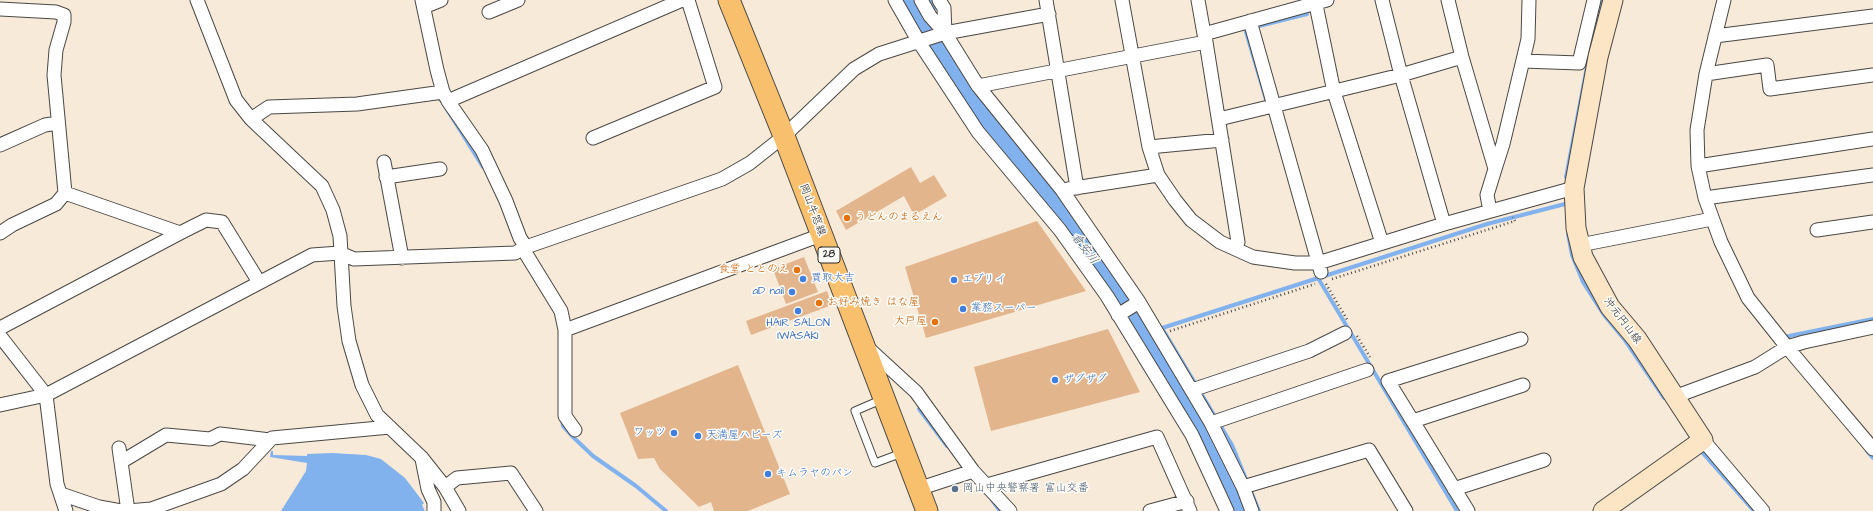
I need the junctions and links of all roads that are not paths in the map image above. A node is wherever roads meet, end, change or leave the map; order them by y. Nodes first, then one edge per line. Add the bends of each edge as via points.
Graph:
1 (198, 0) edge
2 (441, 0) edge
3 (518, 0) edge
4 (682, 0) edge
5 (688, 0) edge
6 (730, 0) edge
7 (895, 0) edge
8 (921, 0) edge
9 (939, 0) edge
10 (1046, 0) edge
11 (1122, 0) edge
12 (1198, 0) edge
13 (1382, 0) edge
14 (1448, 0) edge
15 (1529, 0) edge
16 (1594, 0) edge
17 (1613, 0) edge
18 (1724, 0) edge
19 (423, 3) edge
20 (1314, 3) edge
21 (0, 9) edge
22 (489, 12) dead end
23 (1049, 14) junction
24 (1873, 16) edge
25 (1251, 25) junction
26 (941, 34) junction
27 (1715, 36) junction
28 (1205, 38) junction
29 (921, 41) junction
30 (1132, 56) junction
31 (1462, 57) junction
32 (1523, 61) junction
33 (1057, 70) junction
34 (1706, 74) junction
35 (1401, 75) junction
36 (1873, 75) edge
37 (978, 86) junction
38 (1334, 92) junction
39 (441, 94) junction
40 (1270, 107) junction
41 (1219, 119) junction
42 (251, 120) junction
43 (58, 124) junction
44 (784, 136) junction
45 (593, 138) dead end
46 (1873, 139) edge
47 (1222, 140) junction
48 (0, 146) edge
49 (1149, 147) junction
50 (384, 162) dead end
51 (1698, 166) junction
52 (440, 169) dead end
53 (1494, 169) junction
54 (1158, 175) junction
55 (1873, 175) edge
56 (386, 177) junction
57 (1077, 188) junction
58 (1574, 188) junction
59 (1062, 190) junction
60 (65, 193) junction
61 (1705, 198) junction
62 (1490, 211) junction
63 (1709, 220) junction
64 (1873, 222) edge
65 (1444, 224) junction
66 (1817, 230) dead end
67 (0, 233) edge
68 (180, 233) junction
69 (822, 235) junction
70 (1382, 243) junction
71 (1580, 245) junction
72 (522, 249) junction
73 (1236, 249) junction
74 (340, 253) junction
75 (402, 258) junction
76 (1321, 275) junction
77 (259, 282) junction
78 (1136, 304) junction
79 (1120, 314) junction
80 (1873, 327) edge
81 (0, 328) edge
82 (565, 330) junction
83 (1345, 333) dead end
84 (0, 336) edge
85 (1521, 339) dead end
86 (862, 343) junction
87 (1787, 347) junction
88 (1366, 370) dead end
89 (1523, 385) dead end
90 (1196, 389) junction
91 (46, 395) junction
92 (1674, 397) junction
93 (0, 398) edge
94 (884, 399) junction
95 (15, 402) junction
96 (0, 405) edge
97 (1215, 421) junction
98 (1413, 421) junction
99 (390, 427) junction
100 (575, 430) dead end
101 (270, 440) junction
102 (1703, 440) junction
103 (119, 448) dead end
104 (1873, 449) edge
105 (904, 453) junction
106 (422, 458) junction
107 (1544, 460) dead end
108 (122, 462) junction
109 (970, 472) junction
110 (986, 485) junction
111 (1247, 486) junction
112 (445, 487) junction
113 (918, 489) junction
114 (1454, 489) junction
115 (61, 494) junction
116 (1188, 506) edge
117 (159, 508) edge
118 (66, 511) edge
119 (121, 511) edge
120 (128, 511) edge
121 (434, 511) edge
122 (459, 511) edge
123 (536, 511) edge
124 (926, 511) edge
125 (1010, 511) edge
126 (1150, 511) edge
127 (1227, 511) edge
128 (1252, 511) edge
129 (1406, 511) edge
130 (1468, 511) edge
131 (1603, 511) edge
132 (1763, 511) edge

1 - 42 street via 236,100
2 - 19 street
3 - 22 street
4 - 39 street
5 - 45 street via 715,87
6 - 44 main road, 岡山牛窓線 / 28
7 - 29 street
8 - 26 street
9 - 26 street via 944,8
10 - 23 street
11 - 30 street
12 - 28 street
13 - 35 street
14 - 31 street
15 - 32 street via 1528,39
16 - 32 street via 1579,63
17 - 58 main road, 沖元円山線 via 1598,57
18 - 27 street
19 - 39 street
20 - 25 street
20 - 38 street
21 - 43 street via 56,12 64,15 56,50 54,75
23 - 26 street
23 - 33 street
24 - 27 street
25 - 28 street
25 - 40 street
26 - 29 street
26 - 37 street
27 - 34 street
28 - 30 street
28 - 41 street
29 - 44 street via 879,54 854,69
29 - 79 street via 978,132 1060,230
30 - 33 street
30 - 49 street
31 - 35 street
31 - 53 street
32 - 53 street via 1503,144
33 - 37 street
33 - 57 street
34 - 36 street via 1767,65 1770,89
34 - 51 street via 1697,130
35 - 38 street
35 - 65 street
37 - 59 street
38 - 40 street
38 - 70 street
39 - 42 street via 357,104 269,107
39 - 72 street via 482,150 506,201
40 - 41 street
40 - 76 street
41 - 47 street
42 - 74 street via 322,186 333,210 340,236
43 - 48 street via 45,125
43 - 60 street
44 - 69 main road, 岡山牛窓線 / 28
44 - 72 street via 750,163 722,179
46 - 51 street
47 - 49 street
47 - 73 street via 1238,242
49 - 54 street
50 - 56 street
51 - 61 street
52 - 56 street
53 - 62 street via 1488,196
54 - 57 street
54 - 73 street via 1191,220 1220,242
55 - 61 street
56 - 75 street
57 - 59 street
58 - 62 street
58 - 71 main road, 沖元円山線 via 1576,228
59 - 78 street
60 - 67 street via 56,204
60 - 68 street
61 - 63 street
62 - 65 street
63 - 71 street
63 - 87 street via 1748,298
64 - 66 street
65 - 70 street
68 - 77 street via 206,220 222,222
68 - 81 street
69 - 82 street
69 - 86 main road, 岡山牛窓線 / 28
70 - 76 street
71 - 92 main road, 沖元円山線 via 1594,280 1610,307 1637,339
72 - 75 street via 506,254
72 - 82 street via 561,311
73 - 76 street via 1253,257 1295,263
74 - 75 street via 354,259
74 - 77 street via 312,254
74 - 99 street via 349,341 362,384 377,415
77 - 91 street
78 - 79 street
78 - 90 street
79 - 127 street via 1192,435
80 - 87 street
82 - 100 street via 565,416
83 - 90 street via 1309,351
84 - 91 street
85 - 98 street via 1388,381
86 - 94 main road, 岡山牛窓線 / 28
86 - 109 street via 916,392
87 - 92 street via 1755,367
87 - 104 street
88 - 97 street
89 - 98 street
90 - 97 street
91 - 95 street
91 - 115 street via 57,484
92 - 102 main road, 沖元円山線
93 - 95 street
94 - 105 main road, 岡山牛窓線 / 28
94 - 105 lane via 855,411 875,464
95 - 96 street
97 - 111 street
98 - 114 street
99 - 101 street
99 - 106 street
101 - 108 street via 220,434 210,439 166,435
101 - 117 street via 243,469 221,484
102 - 131 main road
102 - 132 street
103 - 108 street
105 - 113 main road, 岡山牛窓線 / 28
106 - 112 street
106 - 121 street
107 - 114 street
108 - 120 street
109 - 110 street
109 - 113 street
110 - 116 street via 1157,437
110 - 125 street
111 - 128 street
111 - 129 street via 1368,450
112 - 122 street
112 - 123 street via 457,478 511,474
113 - 124 main road, 岡山牛窓線 / 28
114 - 130 street
115 - 118 street
115 - 119 street via 99,507
116 - 126 street
117 - 120 street

